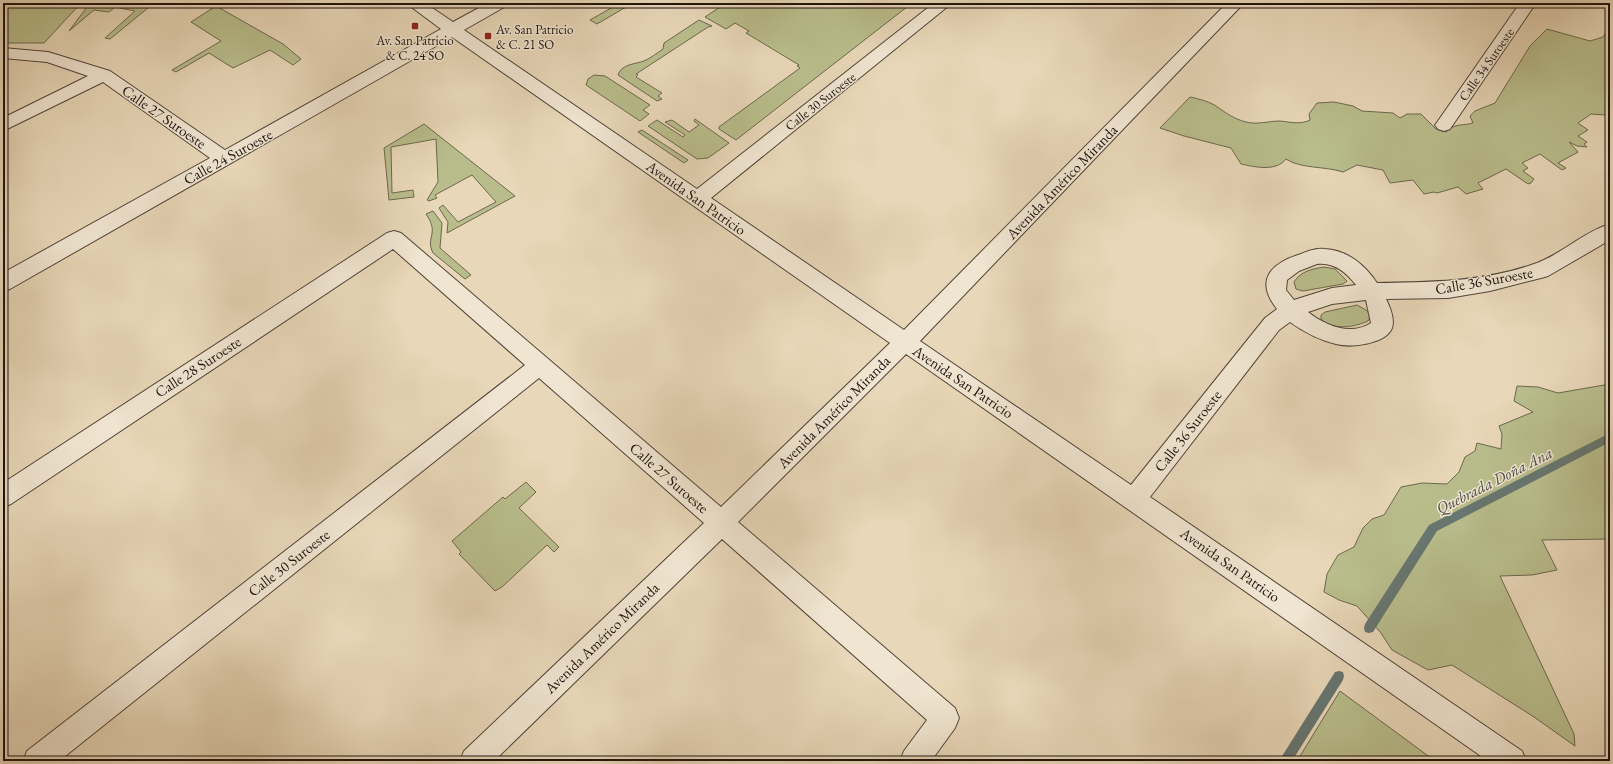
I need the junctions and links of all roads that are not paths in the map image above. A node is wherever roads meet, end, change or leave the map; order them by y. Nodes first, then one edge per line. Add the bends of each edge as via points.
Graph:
1 (414, 3) edge
2 (500, 3) edge
3 (944, 3) edge
4 (1236, 3) edge
5 (1528, 3) edge
6 (453, 30) junction
7 (3, 53) edge
8 (104, 75) junction
9 (3, 125) edge
10 (1444, 125) dead end
11 (224, 159) junction
12 (697, 199) junction
13 (1610, 231) edge
14 (394, 238) joint
15 (3, 283) edge
16 (1371, 291) junction
17 (1290, 310) junction
18 (905, 342) junction
19 (540, 365) junction
20 (3, 496) edge
21 (1134, 499) junction
22 (722, 523) junction
23 (37, 761) edge
24 (474, 761) edge
25 (914, 761) edge
26 (1512, 761) edge

1 - 6 street, Avenida San Patricio
2 - 6 street, Calle 24 Suroeste
3 - 12 street, Calle 30 Suroeste
4 - 18 street, Avenida Américo Miranda
5 - 10 street, Calle 34 Suroeste
6 - 11 street, Calle 24 Suroeste
6 - 12 street, Avenida San Patricio
7 - 8 street, Calle 27 Suroeste via 48,57
8 - 9 street
8 - 11 street, Calle 27 Suroeste
11 - 15 street, Calle 24 Suroeste
12 - 18 street, Avenida San Patricio
13 - 16 street, Calle 36 Suroeste via 1541,270 1490,283 1448,290
14 - 19 street, Calle 27 Suroeste
14 - 20 street, Calle 28 Suroeste
16 - 17 street, Calle 36 Suroeste via 1332,296
16 - 17 street via 1383,318 1382,327 1373,334 1359,337 1333,336 1308,325
16 - 17 street via 1358,273 1347,264 1334,258 1314,257 1290,266 1276,283 1276,290
17 - 21 street, Calle 36 Suroeste via 1272,324
18 - 21 street, Avenida San Patricio
18 - 22 street, Avenida Américo Miranda
19 - 22 street, Calle 27 Suroeste
19 - 23 street, Calle 30 Suroeste
21 - 26 street, Avenida San Patricio
22 - 24 street, Avenida Américo Miranda
22 - 25 street, Calle 27 Suroeste via 945,718

